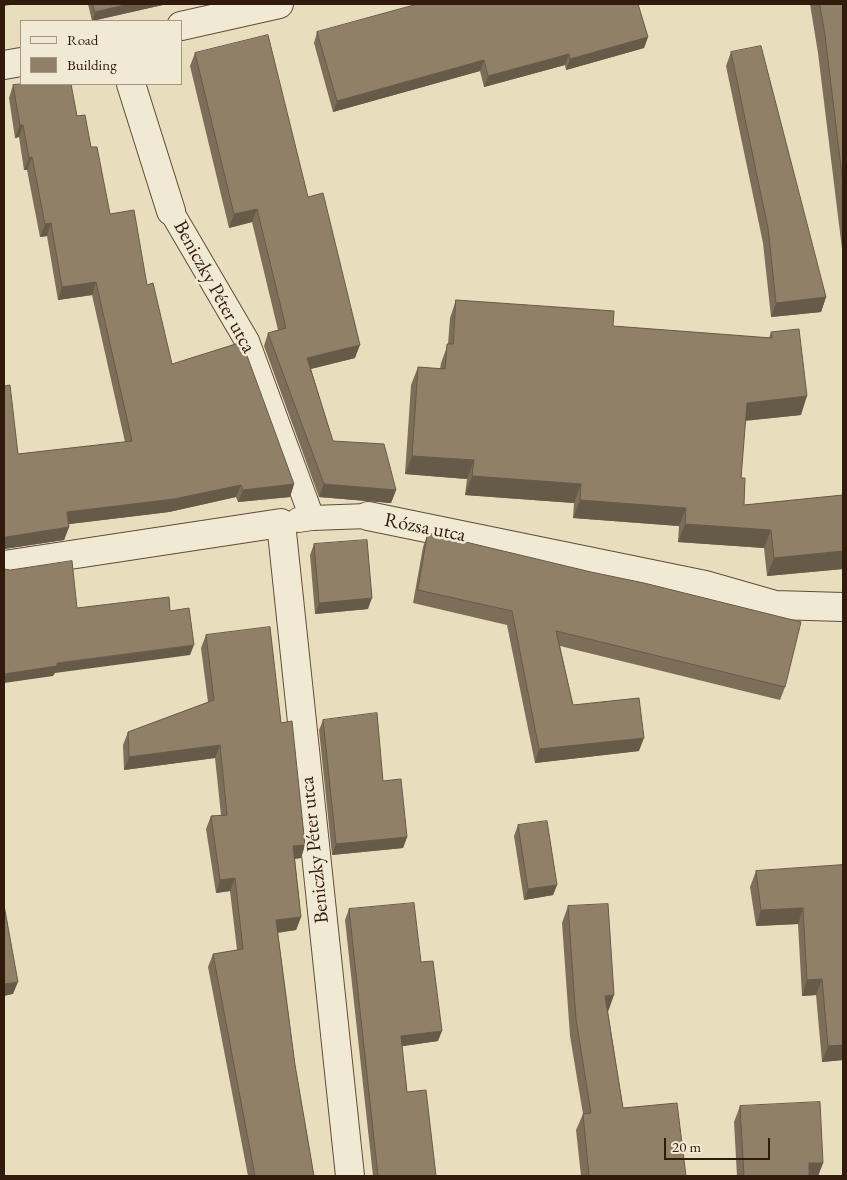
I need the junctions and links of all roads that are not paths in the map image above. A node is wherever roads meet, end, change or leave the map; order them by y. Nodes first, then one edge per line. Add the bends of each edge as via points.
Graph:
1 (279, 4) edge
2 (182, 26) edge
3 (20, 62) edge
4 (4, 65) edge
5 (131, 85) edge
6 (171, 210) joint
7 (368, 516) joint
8 (312, 518) junction
9 (282, 524) junction
10 (4, 565) edge
11 (843, 607) edge
12 (350, 1176) edge

1 - 2 street
3 - 4 street
5 - 6 street, Beniczky Péter utca
6 - 8 street, Beniczky Péter utca via 247,340
7 - 8 street, Rózsa utca
7 - 11 street, Rózsa utca via 705,584 775,605
8 - 9 street, Rózsa utca
9 - 10 street, Rózsa utca
9 - 12 street, Beniczky Péter utca

